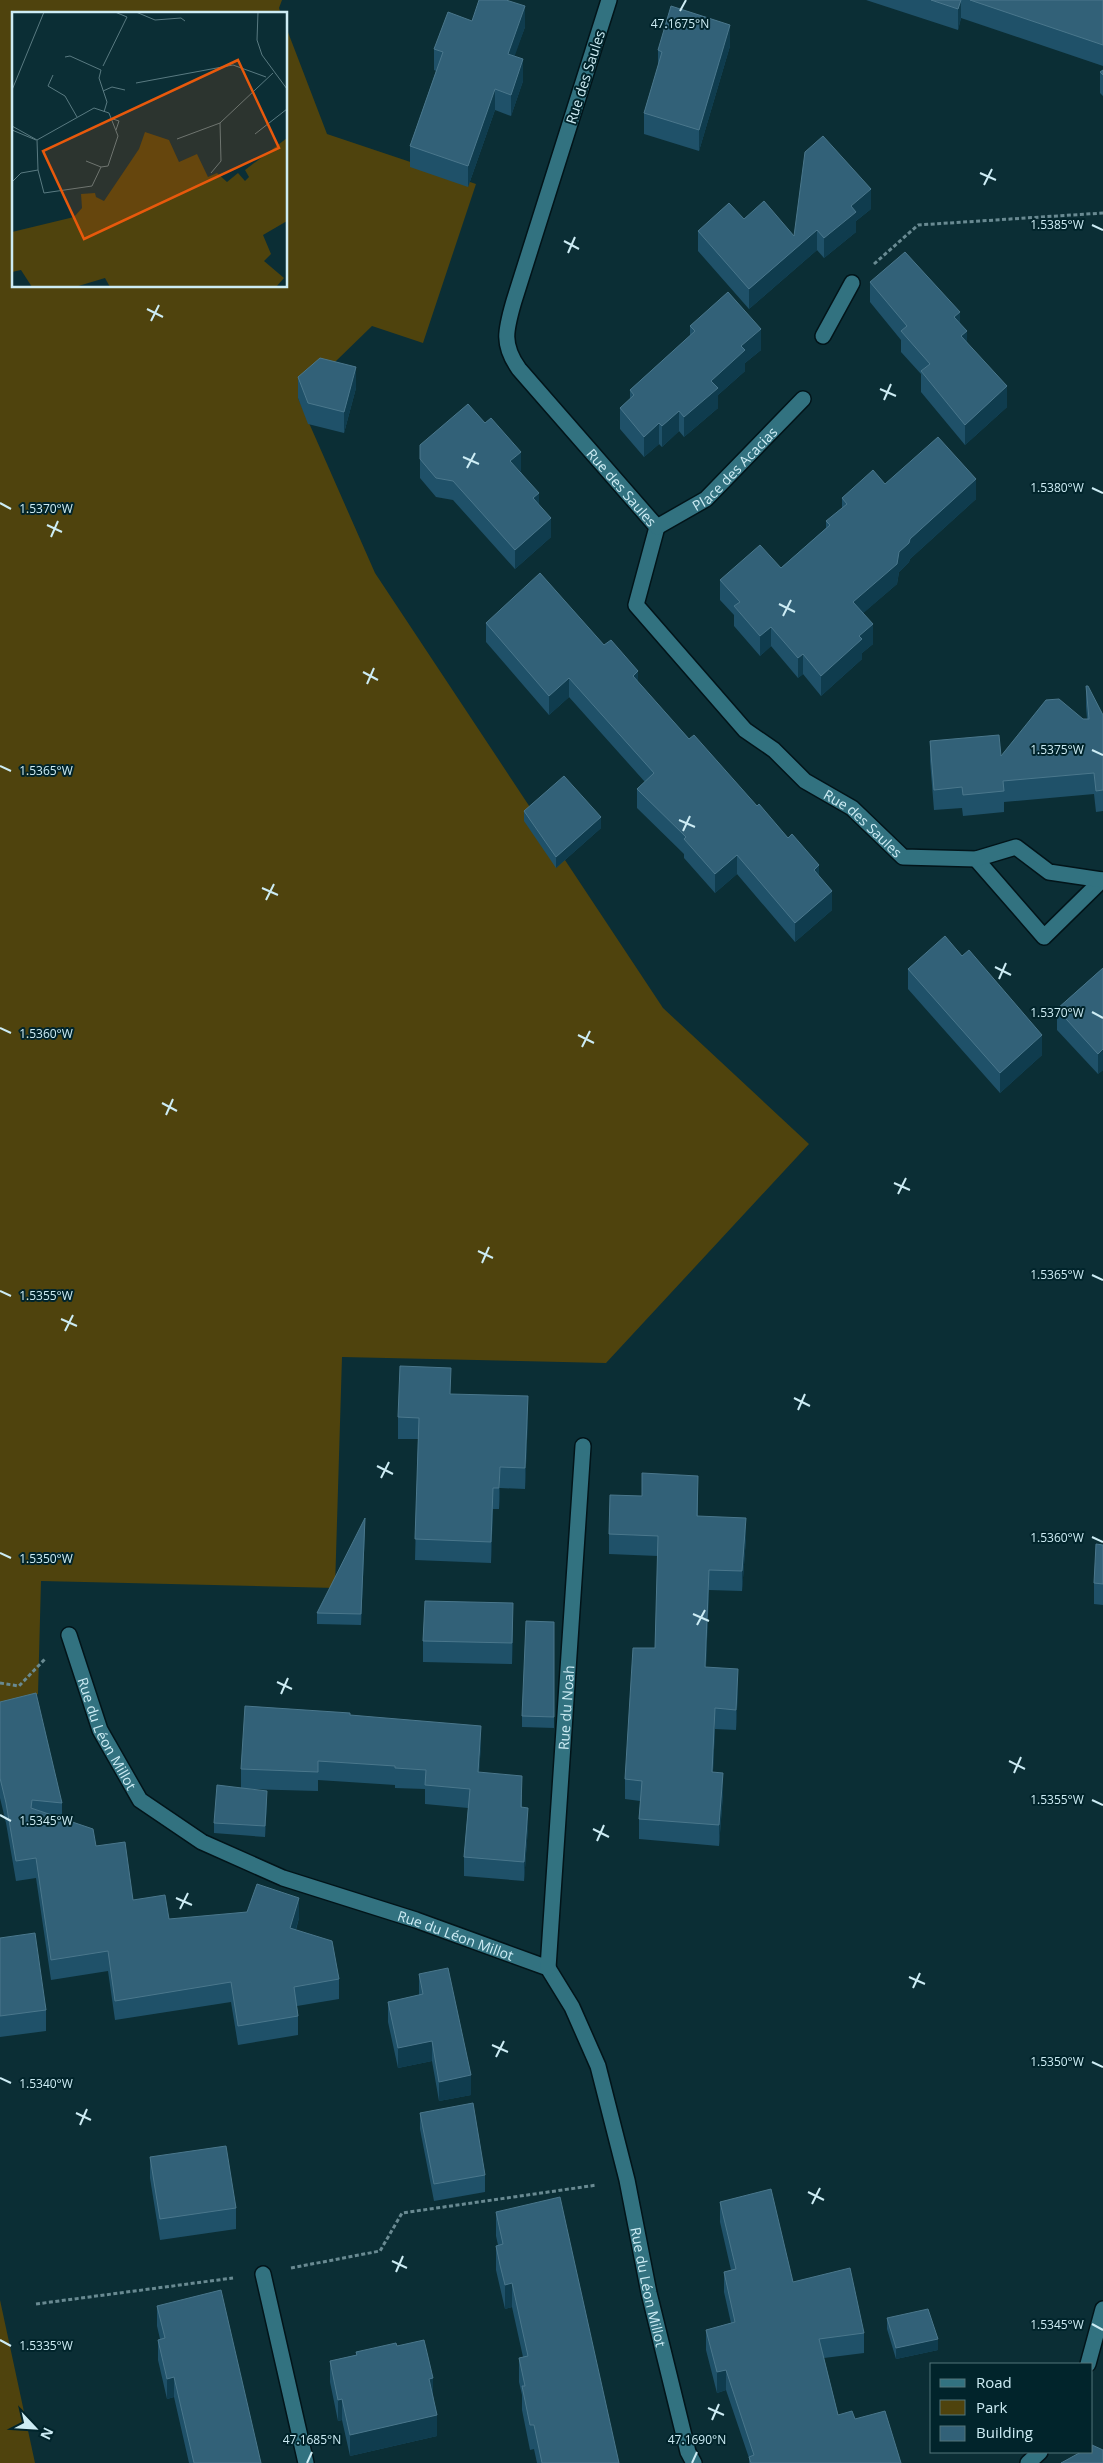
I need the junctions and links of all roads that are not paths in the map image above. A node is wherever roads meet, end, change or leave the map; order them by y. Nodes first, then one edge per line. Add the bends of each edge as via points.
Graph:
1 (609, 0) edge
2 (852, 283) road end
3 (823, 336) dead end
4 (803, 399) dead end
5 (656, 526) junction
6 (976, 859) junction
7 (1102, 880) edge
8 (583, 1446) dead end
9 (69, 1635) road end
10 (548, 1968) junction
11 (263, 2274) road end
12 (1103, 2310) edge
13 (1088, 2363) edge
14 (1039, 2453) edge
15 (306, 2463) edge
16 (694, 2463) edge
17 (1028, 2463) edge

1 - 5 street, Rue des Saules via 514,301 505,341 510,357 519,369
2 - 3 street
4 - 5 street, Place des Acacias via 706,499
5 - 6 street, Rue des Saules via 636,605 746,730 774,750 805,781 852,808 903,857
6 - 7 street, Rue des Saules via 1016,847 1049,872
6 - 7 street, Rue des Saules via 1044,938
8 - 10 street, Rue du Noah
9 - 10 street, Rue du Léon Millot via 100,1730 140,1800 202,1842 284,1878 416,1920
10 - 16 street, Rue du Léon Millot via 572,2007 598,2066 627,2180 648,2293 688,2452
11 - 15 street
12 - 13 street
14 - 17 street

